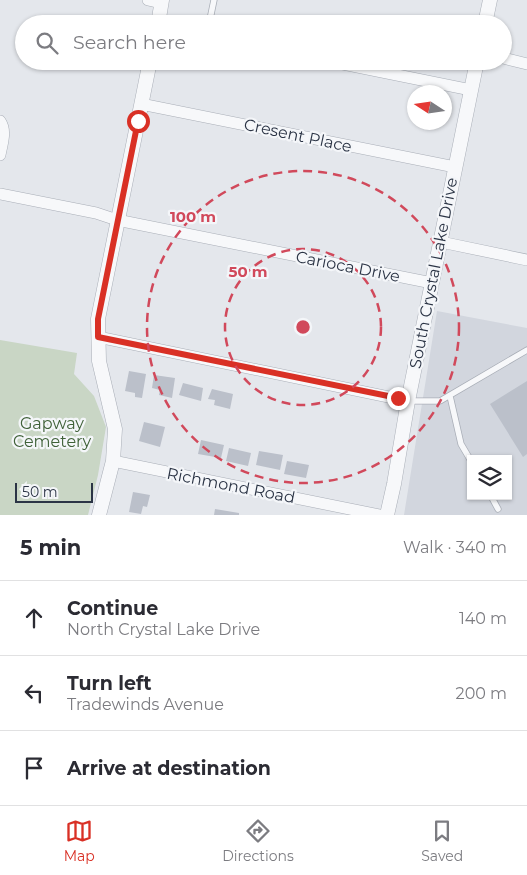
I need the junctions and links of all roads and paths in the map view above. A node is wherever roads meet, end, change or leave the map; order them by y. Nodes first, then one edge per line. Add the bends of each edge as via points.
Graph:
1 (214, 0) edge
2 (490, 0) edge
3 (157, 1) edge
4 (158, 15) edge
5 (211, 15) edge
6 (487, 15) edge
7 (512, 60) edge
8 (527, 64) edge
9 (148, 70) edge
10 (372, 70) edge
11 (475, 70) edge
12 (471, 90) junction
13 (141, 104) junction
14 (0, 121) edge
15 (0, 155) edge
16 (455, 167) junction
17 (0, 194) edge
18 (117, 220) junction
19 (441, 242) junction
20 (527, 260) edge
21 (432, 283) junction
22 (98, 337) junction
23 (527, 350) edge
24 (450, 396) junction
25 (408, 400) junction
26 (467, 455) edge
27 (113, 461) junction
28 (493, 500) edge
29 (498, 510) dead end
30 (99, 515) edge
31 (379, 515) edge
32 (387, 515) edge

1 - 5 lane
2 - 6 street
3 - 4 street
7 - 8 street
9 - 13 street
10 - 12 street
11 - 12 street, South Crystal Lake Drive
12 - 16 street, South Crystal Lake Drive
13 - 16 street, Cresent Place
13 - 18 street
14 - 15 street via 4,136
16 - 19 street, South Crystal Lake Drive
17 - 18 street, Carioca Drive
18 - 21 street, Carioca Drive
18 - 22 street via 98,319
19 - 20 street
19 - 21 street, South Crystal Lake Drive
21 - 25 street, South Crystal Lake Drive
22 - 25 street
22 - 27 street via 99,360 115,429
23 - 24 lane
24 - 25 lane via 440,401
24 - 26 lane via 461,444
25 - 32 street, South Crystal Lake Drive
27 - 30 street
27 - 31 street, Richmond Road
28 - 29 lane

